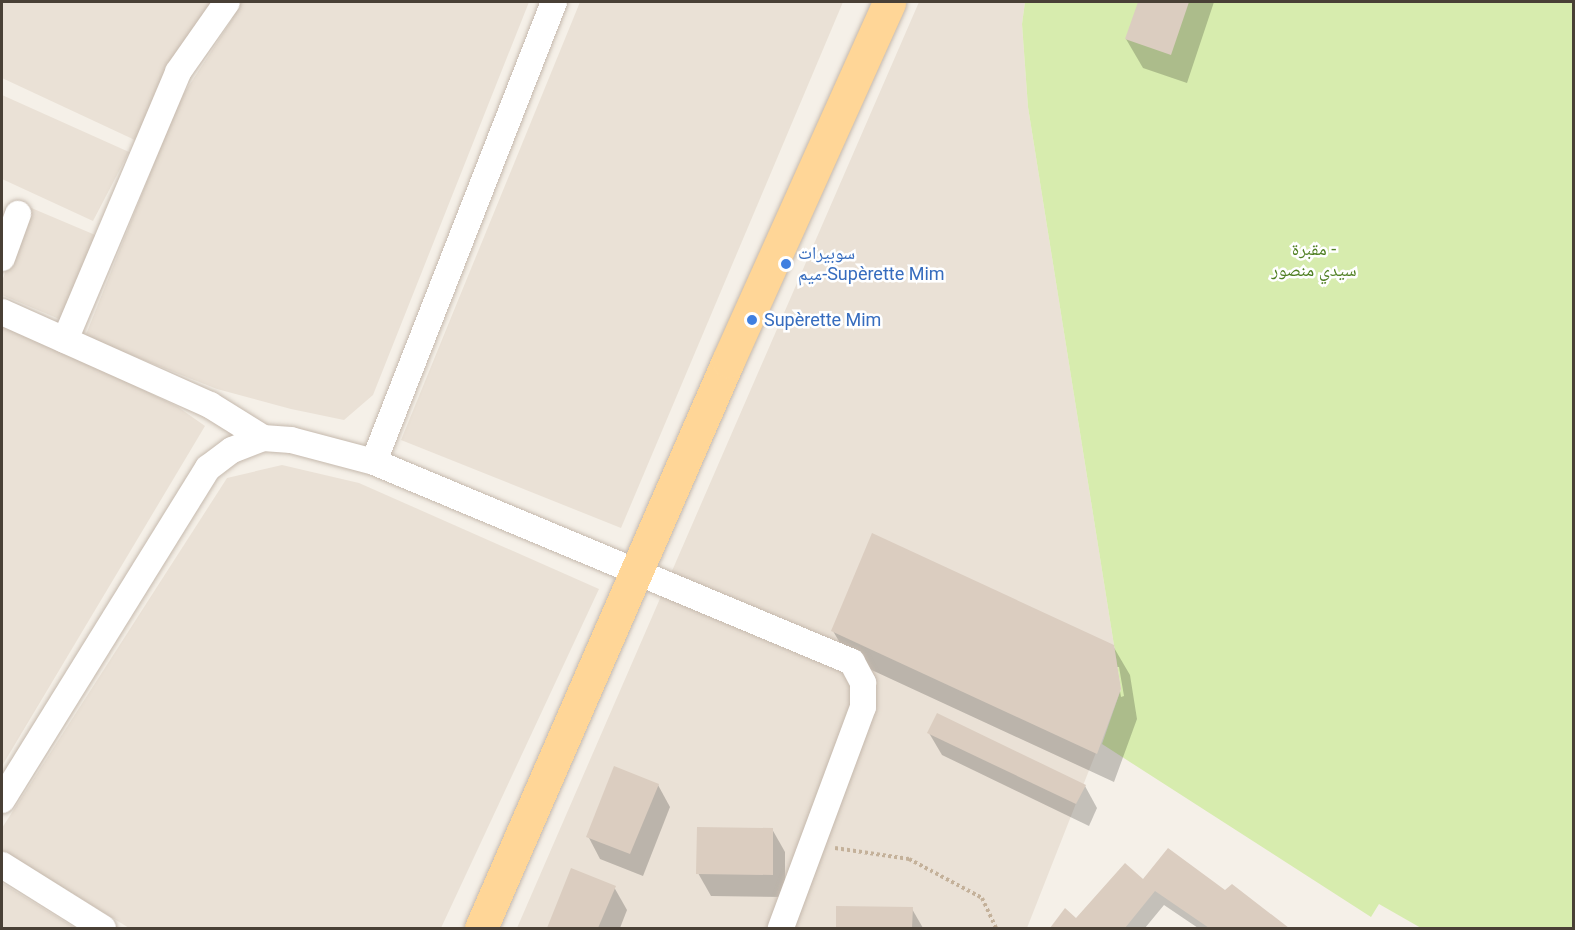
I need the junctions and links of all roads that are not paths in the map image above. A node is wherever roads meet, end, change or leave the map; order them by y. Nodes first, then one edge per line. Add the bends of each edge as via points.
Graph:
1 (226, 2) edge
2 (554, 2) edge
3 (889, 2) edge
4 (18, 214) dead end
5 (2, 258) edge
6 (2, 312) edge
7 (65, 340) junction
8 (263, 438) junction
9 (374, 462) junction
10 (637, 572) junction
11 (3, 796) edge
12 (2, 865) edge
13 (103, 928) edge
14 (481, 928) edge
15 (781, 928) edge

1 - 7 street via 178,72
2 - 9 street
3 - 10 main road
4 - 5 street
6 - 7 street
7 - 8 street via 210,405
8 - 9 street via 291,440
8 - 11 street via 232,450 208,468
9 - 10 street
10 - 14 main road
10 - 15 street via 852,662 862,683 863,707
12 - 13 street

